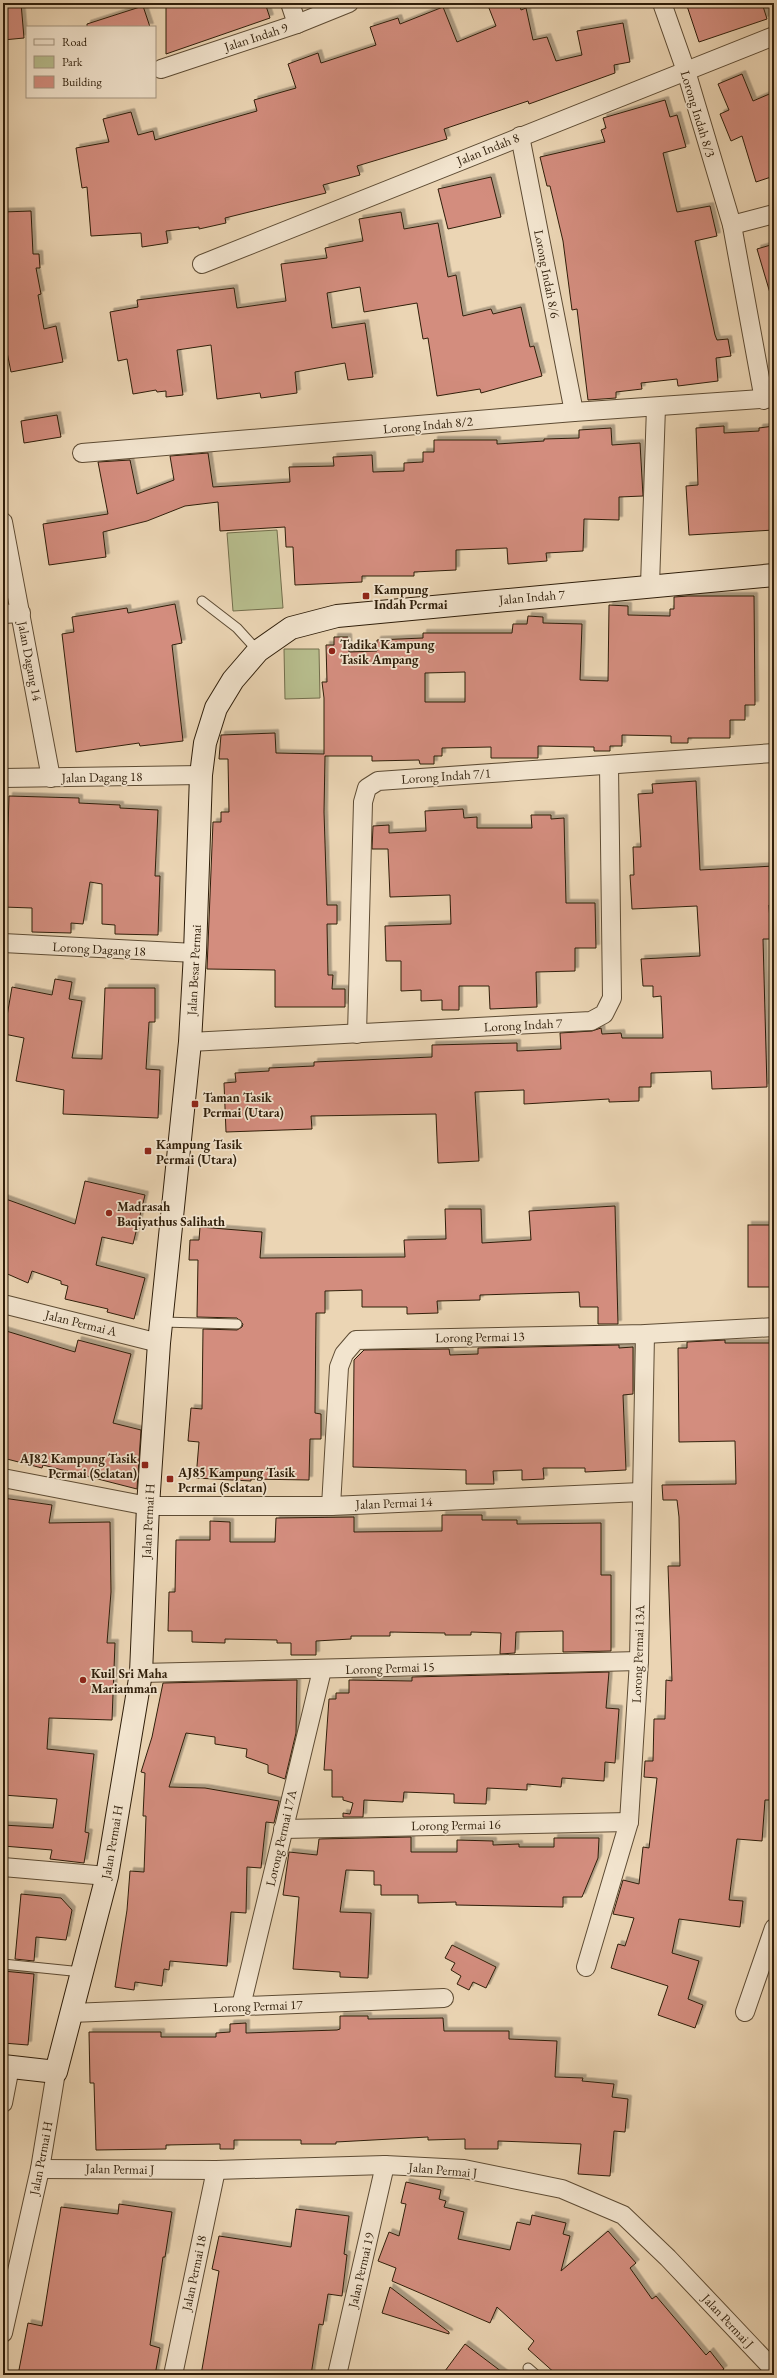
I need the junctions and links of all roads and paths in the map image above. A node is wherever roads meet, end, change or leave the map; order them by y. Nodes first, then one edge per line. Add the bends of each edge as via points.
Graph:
1 (290, 3) edge
2 (349, 3) edge
3 (662, 3) edge
4 (297, 24) junction
5 (774, 36) edge
6 (161, 69) dead end
7 (686, 71) junction
8 (520, 136) junction
9 (774, 214) edge
10 (732, 225) junction
11 (202, 264) dead end
12 (769, 399) edge
13 (656, 407) junction
14 (574, 412) junction
15 (82, 453) dead end
16 (3, 522) edge
17 (774, 575) edge
18 (650, 586) junction
19 (202, 601) dead end
20 (12, 614) edge
21 (291, 628) joint
22 (258, 651) junction
23 (774, 753) edge
24 (609, 766) junction
25 (201, 775) junction
26 (3, 778) edge
27 (51, 778) junction
28 (3, 943) edge
29 (195, 953) junction
30 (357, 1034) junction
31 (190, 1042) junction
32 (3, 1304) edge
33 (237, 1324) dead end
34 (774, 1327) edge
35 (161, 1332) junction
36 (645, 1334) junction
37 (3, 1478) edge
38 (641, 1492) junction
39 (148, 1506) junction
40 (331, 1506) junction
41 (639, 1661) junction
42 (322, 1670) junction
43 (142, 1673) junction
44 (629, 1822) junction
45 (283, 1829) junction
46 (3, 1866) edge
47 (107, 1876) junction
48 (774, 1928) edge
49 (3, 1964) edge
50 (586, 1967) dead end
51 (82, 1972) junction
52 (444, 1998) dead end
53 (241, 2006) junction
54 (745, 2012) dead end
55 (71, 2013) junction
56 (7, 2066) edge
57 (56, 2072) junction
58 (3, 2103) edge
59 (386, 2165) junction
60 (40, 2169) junction
61 (216, 2170) junction
62 (3, 2333) edge
63 (528, 2368) dead end
64 (774, 2370) edge
65 (173, 2375) edge
66 (337, 2375) edge
67 (536, 2375) edge

1 - 4 street
2 - 4 street, Jalan Indah 9
3 - 7 street, Lorong Indah 8/3
4 - 6 street, Jalan Indah 9
5 - 7 street, Jalan Indah 8
7 - 8 street, Jalan Indah 8
7 - 10 street, Lorong Indah 8/3
8 - 11 street, Jalan Indah 8
8 - 14 street, Lorong Indah 8/6
9 - 10 street
10 - 12 street, Lorong Indah 8/3
12 - 13 street, Lorong Indah 8/2
13 - 14 street, Lorong Indah 8/2
13 - 18 street
14 - 15 street, Lorong Indah 8/2
16 - 20 street, Jalan Dagang 14
17 - 18 street, Jalan Indah 7
18 - 21 street, Jalan Indah 7 via 337,616
19 - 22 lane via 236,628
20 - 27 street, Jalan Dagang 14
21 - 22 street, Jalan Besar Permai
22 - 25 street, Jalan Besar Permai via 233,680 216,708 206,743
23 - 24 street, Lorong Indah 7/1
24 - 30 street, Lorong Indah 7/1 via 378,781 367,788 363,802
24 - 30 street, Lorong Indah 7 via 612,998 604,1014 591,1022
25 - 27 street, Jalan Dagang 18
25 - 29 street, Jalan Besar Permai
26 - 27 street, Jalan Dagang 18
28 - 29 street, Lorong Dagang 18
29 - 31 street, Jalan Besar Permai
30 - 31 street, Lorong Indah 7
31 - 35 street, Jalan Besar Permai
32 - 35 street, Jalan Permai A
33 - 35 lane
34 - 36 street, Lorong Permai 13
35 - 39 street, Jalan Permai H
36 - 38 street, Lorong Permai 13A
36 - 40 street, Lorong Permai 13 via 356,1340 344,1354 339,1368
37 - 39 street, Jalan Permai 14
38 - 40 street, Jalan Permai 14
38 - 41 street, Lorong Permai 13A
39 - 40 street, Jalan Permai 14
39 - 43 street, Jalan Permai H
41 - 42 street, Lorong Permai 15
41 - 44 street, Lorong Permai 13A
42 - 43 street, Lorong Permai 15
42 - 45 street, Lorong Permai 17A
43 - 47 street, Jalan Permai H
44 - 45 street, Lorong Permai 16
44 - 50 street, Lorong Permai 13A
45 - 53 street, Lorong Permai 17A
46 - 47 street
47 - 51 street, Jalan Permai H
48 - 54 street
49 - 51 lane
51 - 55 street, Jalan Permai H
52 - 53 street, Lorong Permai 17
53 - 55 street, Lorong Permai 17
55 - 57 street, Jalan Permai H
56 - 57 street
56 - 58 street
57 - 60 street, Jalan Permai H
59 - 61 street, Jalan Permai J
59 - 64 street, Jalan Permai J via 464,2169 562,2189 623,2215 668,2258
59 - 66 street, Jalan Permai 19
60 - 61 street, Jalan Permai J
60 - 62 street, Jalan Permai H
61 - 65 street, Jalan Permai 18
63 - 67 lane

